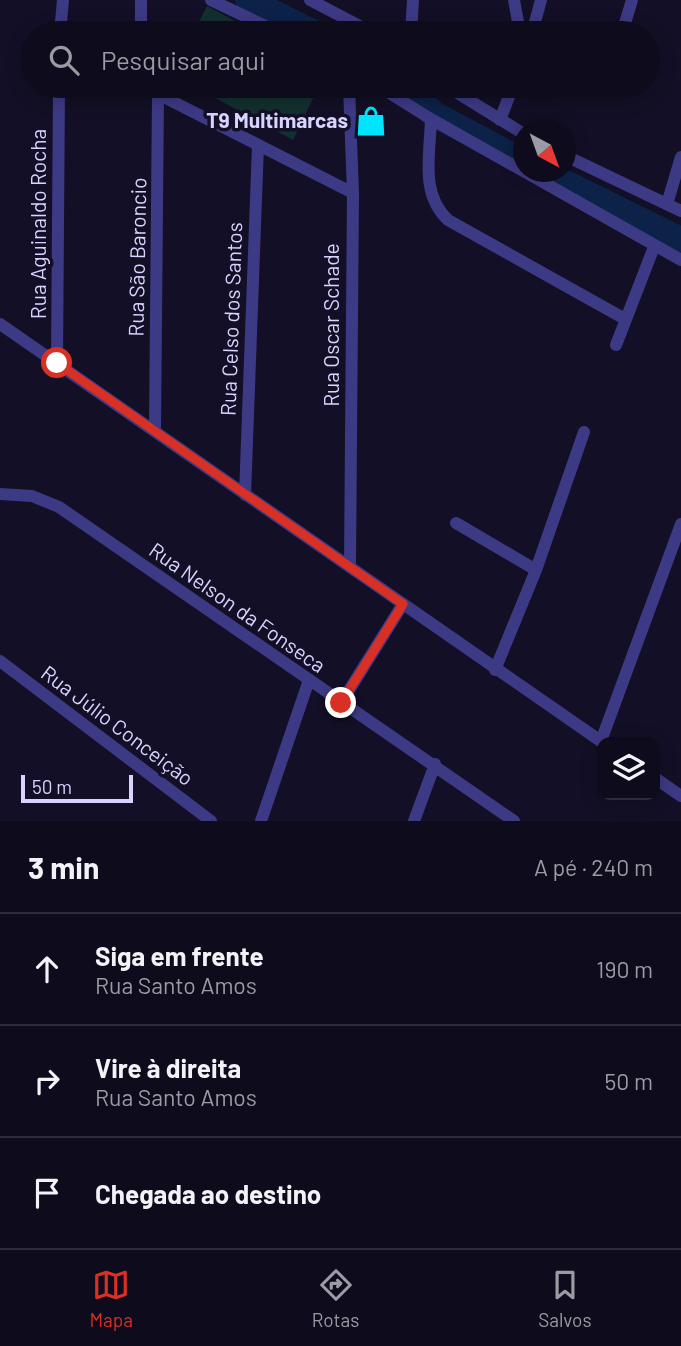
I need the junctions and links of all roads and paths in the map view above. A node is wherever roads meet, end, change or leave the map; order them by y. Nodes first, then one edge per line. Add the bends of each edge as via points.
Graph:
1 (63, 0) edge
2 (141, 0) edge
3 (211, 0) edge
4 (310, 0) edge
5 (413, 0) edge
6 (514, 0) edge
7 (541, 0) edge
8 (632, 0) edge
9 (61, 21) edge
10 (141, 21) edge
11 (255, 21) edge
12 (347, 21) edge
13 (412, 21) edge
14 (518, 21) edge
15 (535, 21) edge
16 (626, 21) edge
17 (59, 98) edge
18 (156, 98) edge
19 (171, 98) edge
20 (349, 98) edge
21 (398, 98) edge
22 (465, 98) edge
23 (508, 98) edge
24 (431, 119) junction
25 (500, 120) junction
26 (513, 128) edge
27 (258, 145) junction
28 (681, 157) edge
29 (576, 161) edge
30 (353, 193) junction
31 (667, 204) junction
32 (681, 211) edge
33 (654, 247) junction
34 (681, 260) edge
35 (625, 319) junction
36 (0, 324) edge
37 (616, 345) dead end
38 (57, 363) junction
39 (155, 430) junction
40 (584, 432) dead end
41 (0, 494) edge
42 (245, 495) junction
43 (456, 523) dead end
44 (681, 524) edge
45 (350, 564) junction
46 (536, 570) junction
47 (403, 604) junction
48 (0, 661) edge
49 (495, 670) junction
50 (309, 680) junction
51 (341, 703) junction
52 (604, 737) edge
53 (597, 739) edge
54 (435, 764) junction
55 (660, 781) edge
56 (681, 796) edge
57 (211, 821) edge
58 (261, 821) edge
59 (414, 821) edge
60 (514, 821) edge

1 - 9 street
2 - 10 street
3 - 11 street
4 - 12 street
5 - 13 street
6 - 14 street
7 - 15 street
8 - 16 street
17 - 38 street, Rua Aguinaldo Rocha
18 - 39 street, Rua São Baroncio
19 - 27 street
20 - 30 street, Rua Oscar Schade
21 - 24 street
22 - 25 street
23 - 25 street
24 - 33 street
24 - 35 street via 429,188 438,211
25 - 26 street
27 - 30 street
27 - 42 street, Rua Celso dos Santos
28 - 31 street
29 - 31 street
30 - 45 street, Rua Oscar Schade
31 - 32 street
33 - 34 street
33 - 35 street
35 - 37 street
36 - 38 street
38 - 39 street
39 - 42 street
40 - 46 street
41 - 50 street, Rua Nelson da Fonseca via 32,496 59,507
42 - 45 street
43 - 46 street
44 - 52 street
45 - 47 street
46 - 49 street
47 - 49 street
47 - 51 street
48 - 57 street, Rua Júlio Conceição
49 - 53 street
50 - 51 street, Rua Nelson da Fonseca
50 - 58 street
51 - 54 street, Rua Nelson da Fonseca
54 - 59 street
54 - 60 street, Rua Nelson da Fonseca
55 - 56 street

